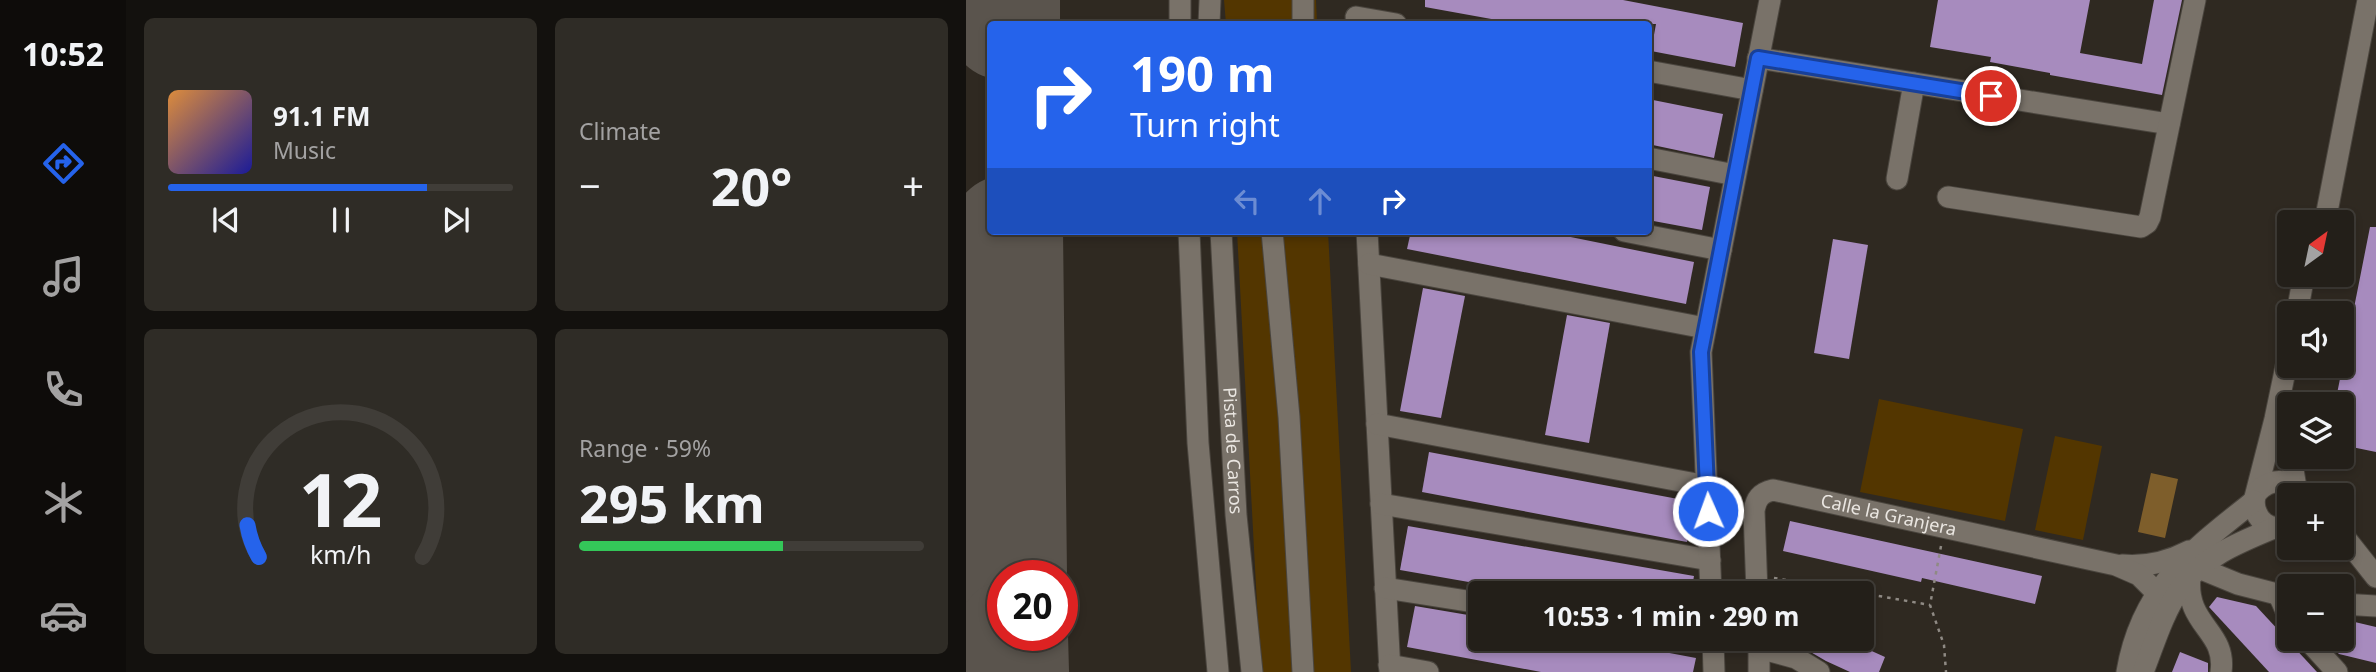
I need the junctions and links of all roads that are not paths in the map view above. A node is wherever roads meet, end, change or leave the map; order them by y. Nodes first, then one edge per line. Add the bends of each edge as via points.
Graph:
1 (1180, 0) edge
2 (1210, 0) edge
3 (1303, 0) edge
4 (1770, 0) edge
5 (2195, 0) edge
6 (2356, 0) edge
7 (2368, 0) edge
8 (1356, 14) edge
9 (1180, 21) edge
10 (1209, 21) edge
11 (1303, 21) edge
12 (1384, 21) edge
13 (2360, 56) edge
14 (1758, 58) junction
15 (1652, 72) edge
16 (1914, 83) junction
17 (1752, 90) junction
18 (2169, 124) junction
19 (1652, 159) edge
20 (1735, 175) junction
21 (1897, 179) dead end
22 (1948, 197) dead end
23 (2318, 210) edge
24 (2328, 210) edge
25 (1189, 235) edge
26 (1221, 235) edge
27 (1272, 235) edge
28 (1367, 235) edge
29 (1644, 235) edge
30 (1721, 250) junction
31 (1369, 264) junction
32 (1705, 328) junction
33 (2283, 378) edge
34 (1377, 424) junction
35 (2285, 483) edge
36 (1707, 486) junction
37 (2256, 496) junction
38 (1381, 504) junction
39 (2277, 526) edge
40 (2277, 530) edge
41 (2354, 549) edge
42 (1710, 560) junction
43 (2354, 560) edge
44 (2194, 564) junction
45 (2116, 565) junction
46 (2374, 574) edge
47 (1711, 581) edge
48 (1757, 581) edge
49 (1385, 588) junction
50 (2157, 593) junction
51 (2277, 594) edge
52 (1468, 601) edge
53 (2354, 605) edge
54 (2376, 606) edge
55 (1711, 651) edge
56 (1759, 651) edge
57 (1777, 651) edge
58 (2318, 651) edge
59 (1390, 668) edge
60 (1218, 672) edge
61 (1252, 672) edge
62 (1303, 672) edge
63 (1428, 672) edge
64 (1714, 672) edge
65 (1759, 672) edge
66 (1819, 672) edge
67 (2127, 672) edge
68 (2143, 672) edge
69 (2221, 672) edge
70 (2337, 672) edge

1 - 9 street
2 - 10 street
3 - 11 street
4 - 14 street
5 - 18 street
6 - 13 street
7 - 13 street
8 - 12 street
13 - 23 street
13 - 24 street
14 - 16 street
14 - 17 street
15 - 17 street
16 - 18 street
16 - 21 street
17 - 20 street
18 - 22 street via 2150,217 2141,227
19 - 20 street
20 - 30 street
25 - 60 street via 1198,443
26 - 61 street, Pista de Carros via 1236,514
27 - 62 street via 1289,417
28 - 31 street
29 - 30 street
30 - 32 street
31 - 32 street
31 - 34 street
32 - 36 street via 1701,368
33 - 37 street
34 - 36 street
34 - 38 street
35 - 37 street via 2272,481
36 - 42 street
37 - 39 street via 2258,519
37 - 44 street
38 - 42 street
38 - 49 street
40 - 44 street
41 - 46 street
42 - 47 street
43 - 46 street
44 - 45 street, Calle la Granjera via 2180,556 2156,563
44 - 50 street
44 - 51 street via 2238,584
44 - 68 street via 2172,601
44 - 69 street via 2190,600 2217,642
45 - 48 street, Calle la Granjera via 1773,490 1756,500 1754,511
45 - 50 street, Calle la Granjera via 2139,575
49 - 52 street
49 - 59 street
50 - 67 street
53 - 54 street
55 - 64 street
56 - 65 street
57 - 66 street
58 - 70 street
59 - 63 street

